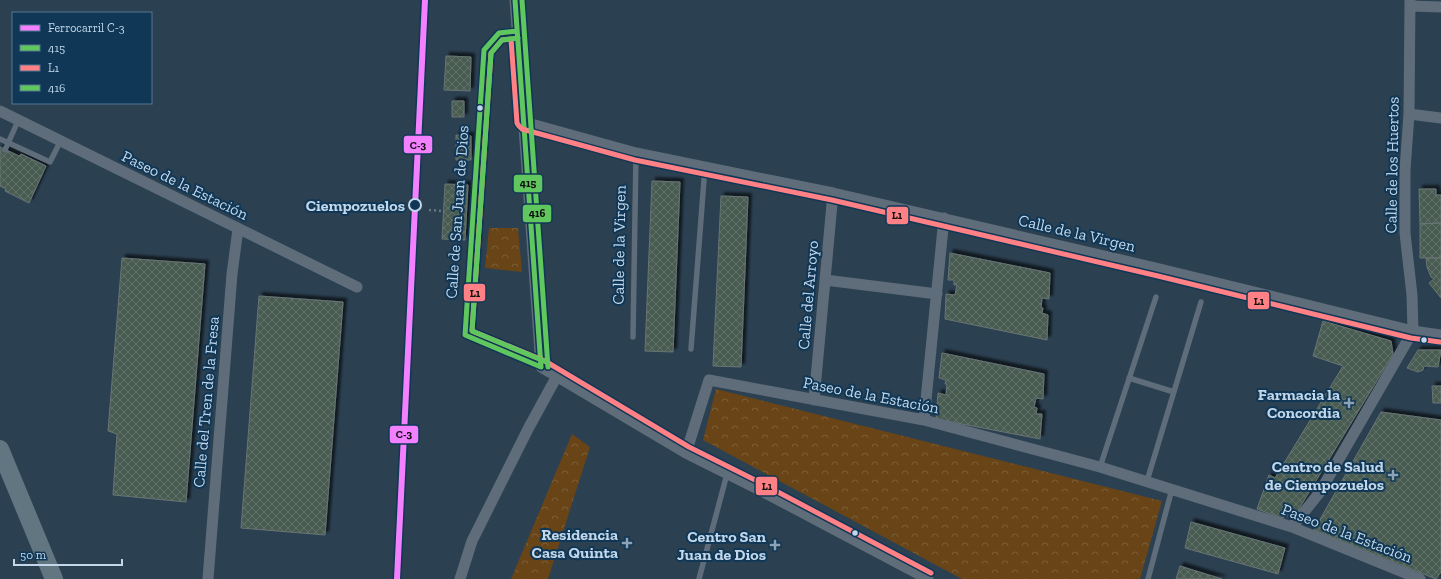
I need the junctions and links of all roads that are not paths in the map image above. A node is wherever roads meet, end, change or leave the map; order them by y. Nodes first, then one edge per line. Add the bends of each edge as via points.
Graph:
1 (515, 0) edge
2 (1410, 3) edge
3 (1441, 7) edge
4 (517, 31) junction
5 (0, 112) edge
6 (1409, 114) junction
7 (1441, 118) edge
8 (18, 121) junction
9 (524, 122) junction
10 (0, 139) edge
11 (60, 142) junction
12 (8, 143) junction
13 (5, 150) dead end
14 (636, 153) junction
15 (705, 166) junction
16 (833, 193) junction
17 (944, 218) junction
18 (238, 229) junction
19 (825, 280) junction
20 (357, 287) dead end
21 (937, 294) junction
22 (1156, 297) dead end
23 (1201, 302) dead end
24 (1413, 331) junction
25 (1441, 335) edge
26 (633, 337) dead end
27 (691, 349) dead end
28 (541, 367) junction
29 (557, 376) junction
30 (1129, 378) junction
31 (1174, 392) junction
32 (814, 400) junction
33 (924, 420) junction
34 (0, 449) edge
35 (686, 453) junction
36 (1100, 467) junction
37 (727, 474) junction
38 (1147, 481) junction
39 (1172, 489) junction
40 (1292, 527) junction
41 (54, 579) edge
42 (208, 579) edge
43 (460, 579) edge
44 (699, 579) edge
45 (928, 579) edge
46 (1148, 579) edge
47 (1420, 579) edge

1 - 4 street
2 - 3 street
2 - 6 street, Calle de los Huertos
4 - 9 street
4 - 28 lane, Calle de San Juan de Dios via 499,33 484,50 465,335
5 - 8 street, Paseo de la Estación
6 - 7 street
6 - 24 street, Calle de los Huertos via 1405,170 1405,233
8 - 11 street, Paseo de la Estación
8 - 12 lane
9 - 14 street, Calle de la Virgen
9 - 28 street
10 - 12 lane
11 - 12 lane via 50,162
11 - 18 street, Paseo de la Estación
12 - 13 lane
14 - 15 street, Calle de la Virgen
14 - 26 lane, Calle de la Virgen
15 - 16 street, Calle de la Virgen
15 - 27 lane
16 - 17 street, Calle de la Virgen
16 - 19 street, Calle del Arroyo
17 - 21 street
17 - 24 street, Calle de la Virgen
18 - 20 street, Paseo de la Estación
18 - 42 street, Calle del Tren de la Fresa via 232,274
19 - 21 street
19 - 32 street, Calle del Arroyo
21 - 33 street
22 - 30 lane
23 - 31 lane
24 - 25 street, Calle de la Virgen
24 - 40 street via 1320,492
28 - 29 street, Calle de San Juan de Dios
29 - 35 street, Calle de San Juan de Dios
29 - 43 street via 472,541
30 - 31 lane
30 - 36 lane
31 - 38 lane
32 - 33 street, Paseo de la Estación
32 - 35 street, Paseo de la Estación via 709,380
33 - 36 street, Paseo de la Estación
34 - 41 main road
35 - 37 street, Calle de San Juan de Dios
36 - 38 street, Paseo de la Estación
37 - 44 lane
37 - 45 street, Calle de San Juan de Dios
38 - 39 street, Paseo de la Estación
39 - 40 street, Paseo de la Estación
39 - 46 lane
40 - 47 street, Paseo de la Estación

